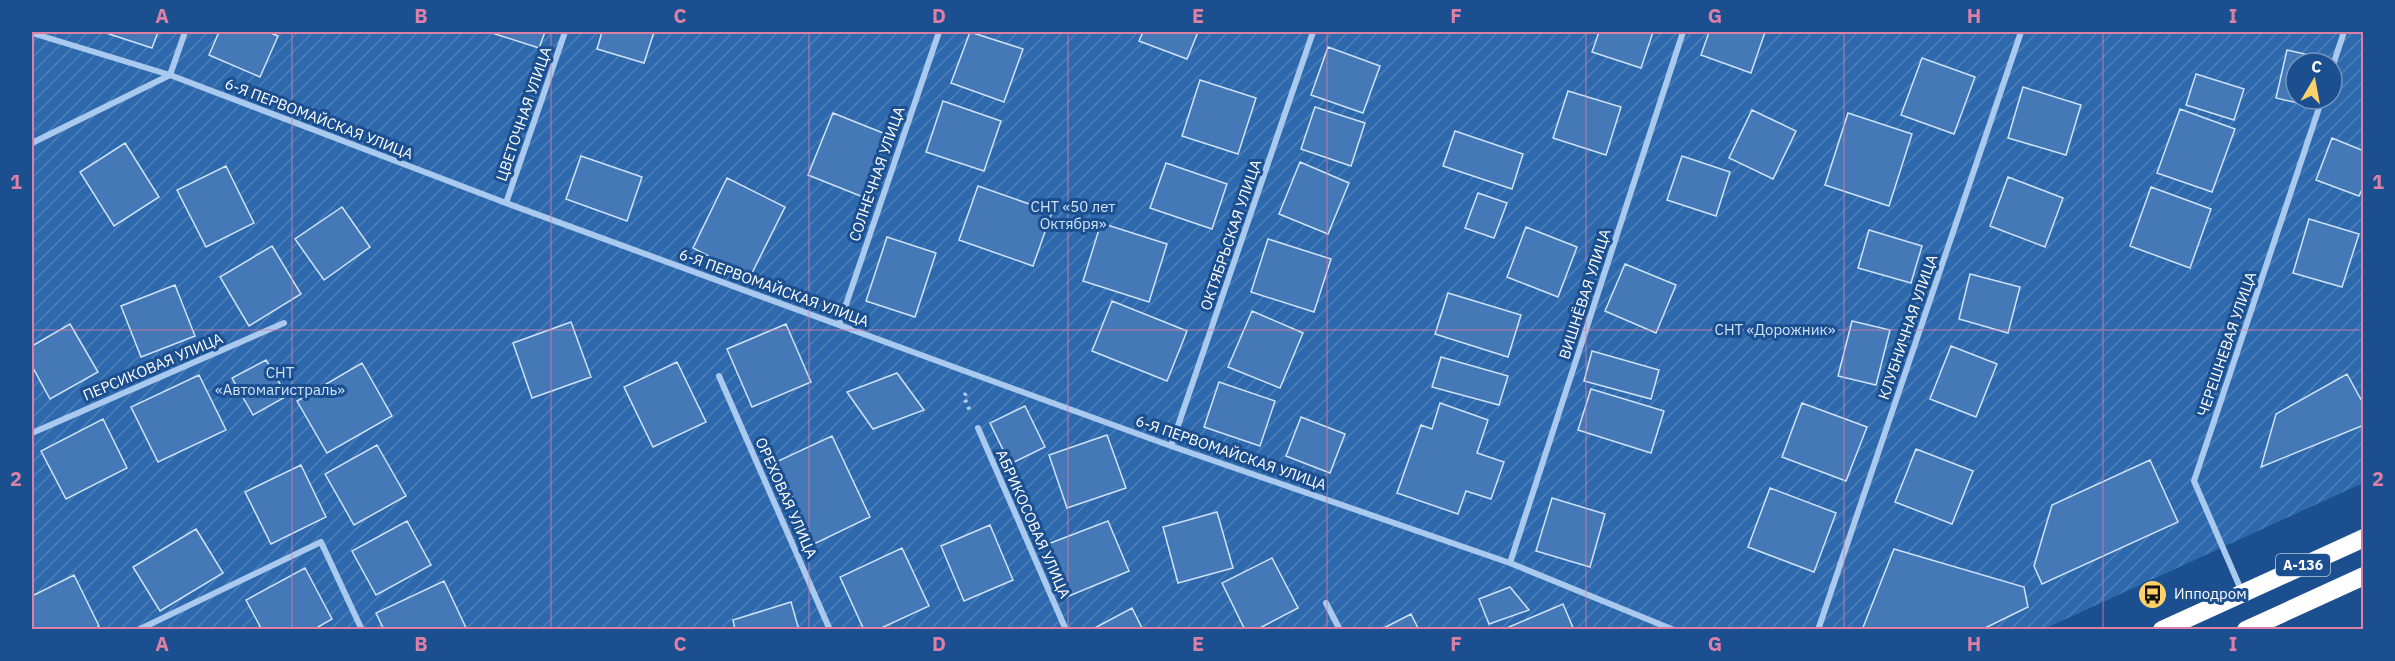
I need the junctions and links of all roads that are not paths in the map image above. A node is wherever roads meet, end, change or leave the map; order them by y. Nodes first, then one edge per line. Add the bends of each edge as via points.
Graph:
1 (185, 32) edge
2 (565, 32) edge
3 (939, 32) edge
4 (1313, 32) edge
5 (1683, 32) edge
6 (2020, 32) edge
7 (2344, 32) edge
8 (32, 33) edge
9 (2338, 51) edge
10 (170, 75) junction
11 (2318, 111) edge
12 (32, 143) edge
13 (506, 203) junction
14 (284, 323) dead end
15 (839, 325) junction
16 (719, 376) dead end
17 (978, 428) road end
18 (32, 433) edge
19 (1172, 446) junction
20 (2364, 538) edge
21 (1510, 563) junction
22 (2364, 576) edge
23 (2242, 592) junction
24 (1326, 603) dead end
25 (138, 630) edge
26 (362, 630) edge
27 (830, 630) edge
28 (1066, 630) edge
29 (1341, 630) edge
30 (1674, 630) edge
31 (1818, 630) edge
32 (2162, 630) edge
33 (2246, 630) edge

1 - 10 street
2 - 13 street, ЦВЕТОЧНАЯ УЛИЦА
3 - 15 street, СОЛНЕЧНАЯ УЛИЦА
4 - 19 street, ОКТЯБРЬСКАЯ УЛИЦА
5 - 21 street, ВИШНЁВАЯ УЛИЦА
6 - 31 street, КЛУБНИЧНАЯ УЛИЦА
7 - 9 street
8 - 10 street, 6-Я ПЕРВОМАЙСКАЯ УЛИЦА
10 - 12 street
10 - 13 street, 6-Я ПЕРВОМАЙСКАЯ УЛИЦА
11 - 23 street, ЧЕРЕШНЕВАЯ УЛИЦА via 2194,481
13 - 15 street, 6-Я ПЕРВОМАЙСКАЯ УЛИЦА
14 - 18 street, ПЕРСИКОВАЯ УЛИЦА
15 - 19 street, 6-Я ПЕРВОМАЙСКАЯ УЛИЦА
16 - 27 street, ОРЕХОВАЯ УЛИЦА
17 - 28 street, АБРИКОСОВАЯ УЛИЦА
19 - 21 street, 6-Я ПЕРВОМАЙСКАЯ УЛИЦА
20 - 23 highway, А-136
21 - 30 street, 6-Я ПЕРВОМАЙСКАЯ УЛИЦА
22 - 33 highway, А-136
23 - 32 highway, А-136
24 - 29 street
25 - 26 street via 321,542

